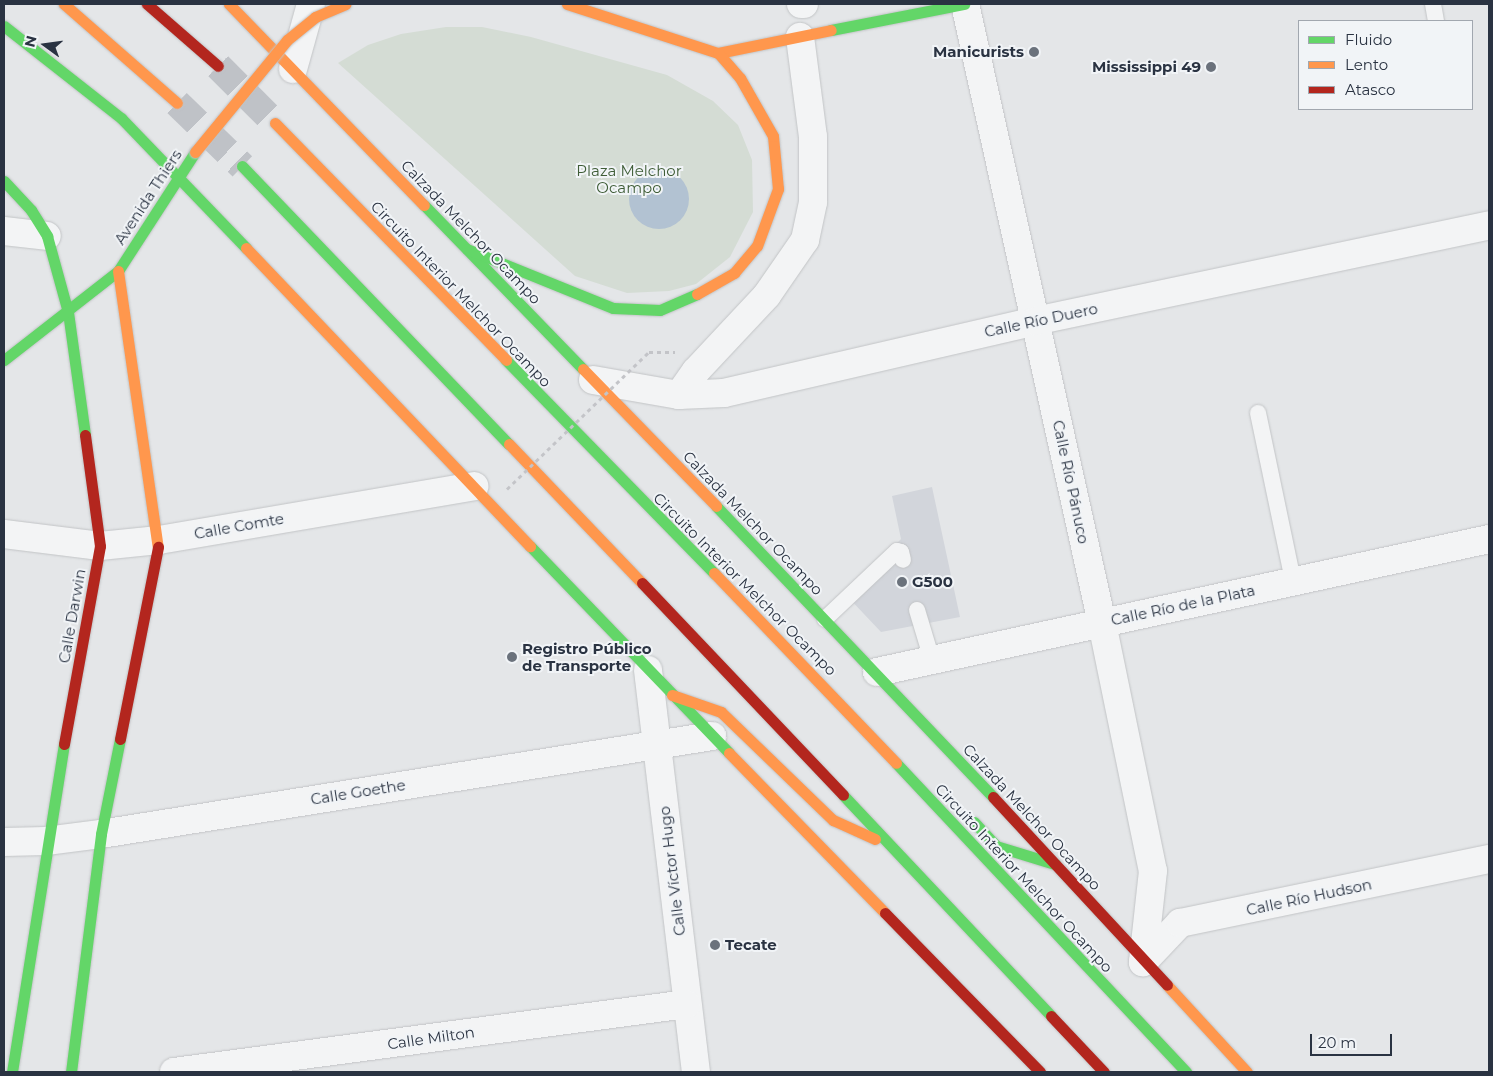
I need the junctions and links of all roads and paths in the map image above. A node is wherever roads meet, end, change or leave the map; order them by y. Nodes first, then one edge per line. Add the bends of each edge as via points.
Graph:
1 (64, 4) edge
2 (147, 4) edge
3 (228, 4) edge
4 (311, 4) edge
5 (345, 4) edge
6 (567, 4) edge
7 (964, 4) edge
8 (1433, 4) edge
9 (1436, 20) edge
10 (4, 26) edge
11 (800, 37) junction
12 (718, 53) junction
13 (218, 66) tunnel mouth
14 (293, 69) junction
15 (177, 103) tunnel mouth
16 (275, 123) tunnel mouth
17 (242, 166) tunnel mouth
18 (177, 175) junction
19 (4, 181) edge
20 (1489, 225) edge
21 (4, 231) edge
22 (47, 236) junction
23 (466, 249) junction
24 (118, 271) junction
25 (68, 312) junction
26 (1035, 321) junction
27 (649, 352) dead end
28 (4, 360) edge
29 (593, 380) junction
30 (679, 395) junction
31 (1258, 413) dead end
32 (474, 486) junction
33 (508, 489) dead end
34 (4, 534) edge
35 (1489, 539) edge
36 (159, 540) junction
37 (100, 546) junction
38 (903, 560) dead end
39 (1294, 581) junction
40 (917, 610) dead end
41 (825, 619) junction
42 (1102, 623) junction
43 (932, 660) junction
44 (648, 670) junction
45 (877, 672) junction
46 (672, 695) junction
47 (712, 736) junction
48 (657, 742) junction
49 (887, 754) junction
50 (918, 769) dead end
51 (964, 813) dead end
52 (101, 834) junction
53 (46, 841) junction
54 (4, 842) edge
55 (886, 844) junction
56 (1489, 859) edge
57 (1055, 864) junction
58 (1143, 962) junction
59 (687, 1004) junction
60 (12, 1072) edge
61 (70, 1072) edge
62 (174, 1072) edge
63 (696, 1072) edge
64 (1040, 1072) edge
65 (1104, 1072) edge
66 (1186, 1072) edge
67 (1247, 1072) edge

1 - 15 main road
2 - 13 main road
3 - 14 main road, Calzada Melchor Ocampo
4 - 14 street
5 - 18 main road, Avenida Thiers, bridge via 297,30
6 - 12 main road
7 - 11 main road
7 - 26 street, Calle Río Pánuco
8 - 9 lane
10 - 18 main road via 121,118
11 - 12 main road
11 - 30 street via 813,137 813,202 804,240 767,295 696,371
12 - 23 main road via 740,78 773,136 778,189 757,246 734,273 708,290 660,310 613,308
14 - 23 main road, Calzada Melchor Ocampo
16 - 49 main road, Circuito Interior Melchor Ocampo
17 - 55 main road via 603,541
18 - 24 main road, Avenida Thiers
18 - 32 main road
19 - 22 main road, Calle Darwin via 31,210
20 - 26 street, Calle Río Duero
21 - 22 street
22 - 25 main road, Calle Darwin
23 - 29 main road, Calzada Melchor Ocampo
24 - 25 main road, Avenida Thiers
24 - 36 main road
25 - 28 main road, Avenida Thiers
25 - 37 main road, Calle Darwin
26 - 30 street, Calle Río Duero via 724,393
26 - 42 street, Calle Río Pánuco
27 - 33 path, bridge
29 - 30 street, Calle Río Duero
29 - 41 main road, Calzada Melchor Ocampo
31 - 39 lane
32 - 36 street, Calle Comte
32 - 44 main road
34 - 37 street, Calle Comte
35 - 39 street, Calle Río de la Plata
36 - 37 street, Calle Comte
36 - 52 main road
37 - 53 main road, Calle Darwin
38 - 41 lane via 901,552 895,552
39 - 42 street, Calle Río de la Plata
40 - 43 lane
41 - 45 main road, Calzada Melchor Ocampo
42 - 43 street, Calle Río de la Plata
42 - 58 street, Calle Río Pánuco via 1153,872
43 - 45 street, Calle Río de la Plata
44 - 46 main road
44 - 48 street, Calle Víctor Hugo
45 - 57 main road, Calzada Melchor Ocampo
46 - 47 main road
46 - 55 main road via 721,712 833,820
47 - 48 street, Calle Goethe
47 - 64 main road
48 - 52 street, Calle Goethe
48 - 59 street, Calle Víctor Hugo
49 - 50 main road
49 - 66 main road, Circuito Interior Melchor Ocampo
51 - 57 main road via 996,846
52 - 53 street, Calle Goethe
52 - 61 main road
53 - 54 street, Calle Goethe
53 - 60 main road, Calle Darwin
55 - 65 main road
56 - 58 street, Calle Río Hudson via 1180,923
57 - 58 main road, Calzada Melchor Ocampo
58 - 67 main road, Calzada Melchor Ocampo
59 - 62 street, Calle Milton
59 - 63 street, Calle Víctor Hugo

